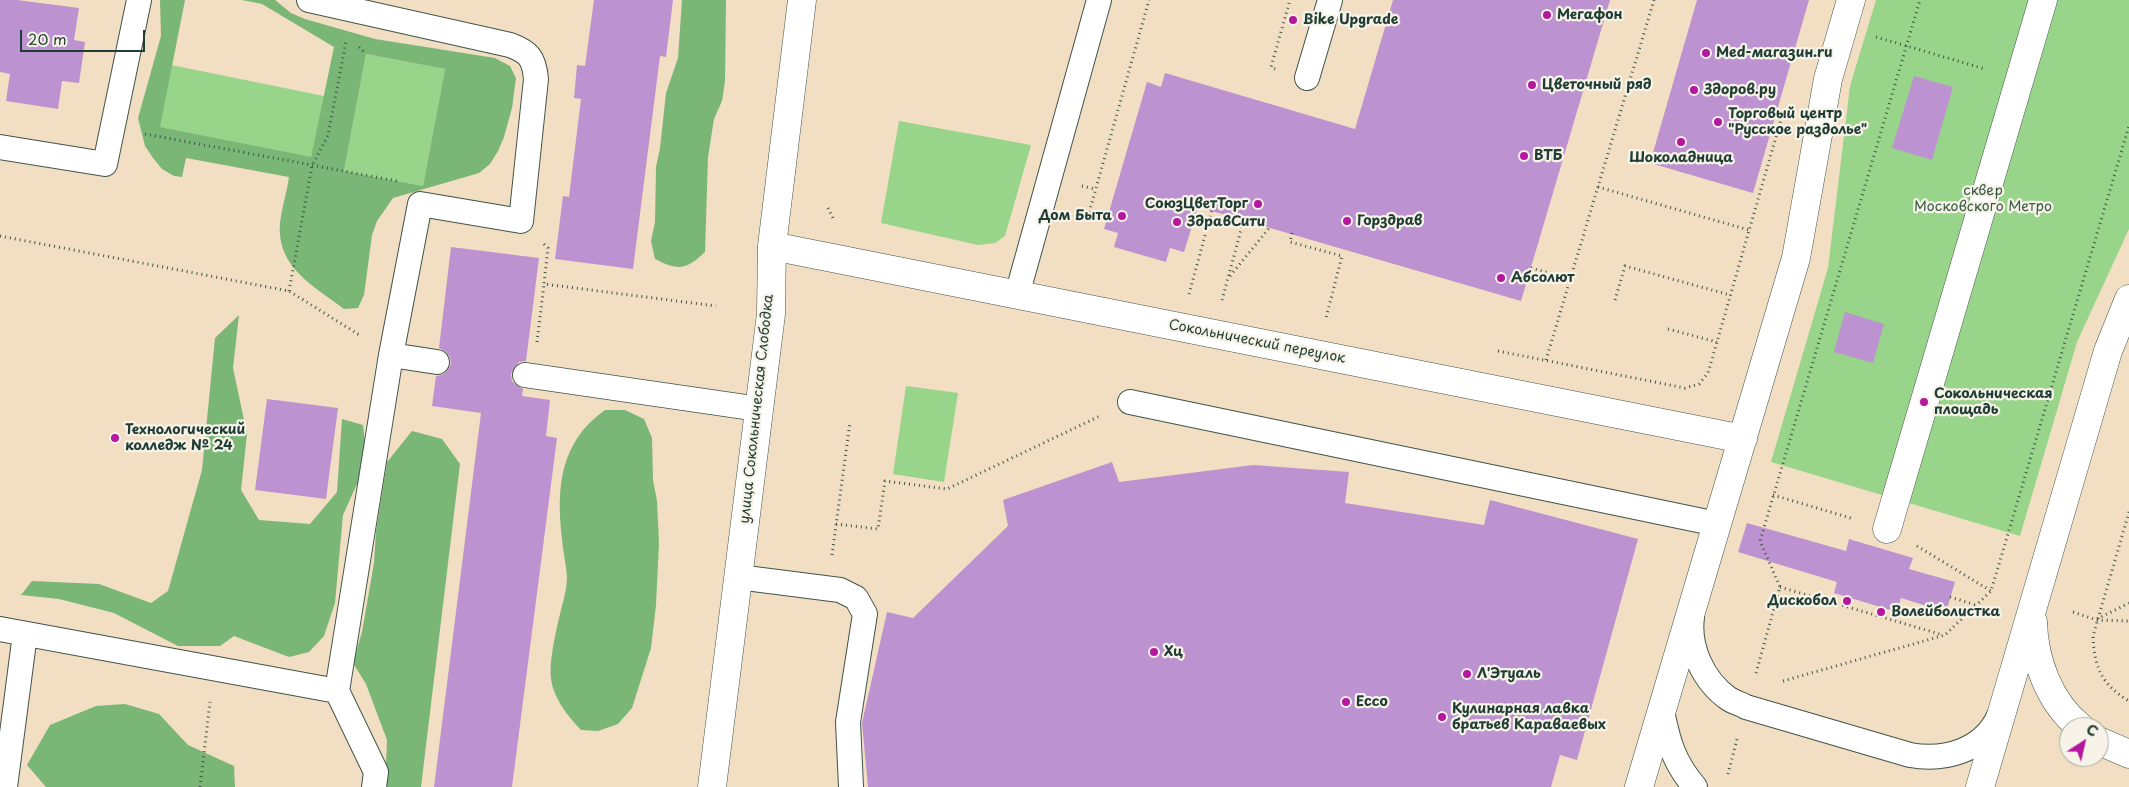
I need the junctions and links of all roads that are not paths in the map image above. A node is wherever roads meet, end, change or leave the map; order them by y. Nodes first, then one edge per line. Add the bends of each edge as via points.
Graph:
1 (139, 0) edge
2 (309, 0) edge
3 (802, 0) edge
4 (1099, 0) edge
5 (1330, 0) edge
6 (1851, 0) edge
7 (2043, 0) edge
8 (1307, 78) dead end
9 (0, 147) edge
10 (772, 246) junction
11 (1017, 295) junction
12 (2129, 299) edge
13 (392, 355) junction
14 (437, 362) dead end
15 (529, 375) road end
16 (1130, 402) road end
17 (759, 409) junction
18 (1743, 438) junction
19 (1717, 524) junction
20 (1887, 529) dead end
21 (738, 578) junction
22 (1694, 602) junction
23 (2032, 610) junction
24 (0, 629) edge
25 (26, 634) junction
26 (337, 691) junction
27 (2003, 708) junction
28 (1662, 711) junction
29 (2071, 717) edge
30 (2109, 745) edge
31 (2129, 754) edge
32 (1983, 776) edge
33 (5, 787) edge
34 (374, 787) edge
35 (712, 787) edge
36 (851, 787) edge
37 (1639, 787) edge
38 (1696, 787) edge
39 (1972, 787) edge

1 - 9 lane via 105,164
2 - 13 lane via 510,45 523,50 535,67 520,220 420,204
3 - 10 street, улица Сокольническая Слободка
4 - 11 lane
5 - 8 lane
6 - 18 street via 1828,80 1796,258
7 - 20 street
10 - 11 street, Сокольнический переулок
10 - 17 street, улица Сокольническая Слободка via 771,314
11 - 18 street, Сокольнический переулок
12 - 23 street via 2108,351
13 - 14 lane
13 - 26 lane
15 - 17 lane
16 - 19 lane
17 - 21 street, улица Сокольническая Слободка
18 - 19 street
19 - 22 street
21 - 35 street, улица Сокольническая Слободка
21 - 36 lane via 840,590 856,598 865,614 848,722
22 - 27 lane via 1690,629 1696,655 1709,680 1729,699 1746,707 1924,758 1953,755 1978,742 1997,721
22 - 28 street
23 - 27 street
23 - 29 street via 2034,645 2044,679
24 - 25 lane
25 - 26 lane
25 - 33 lane
26 - 34 lane via 376,772
27 - 32 street
28 - 37 street
28 - 38 lane via 1668,743 1683,773
30 - 31 street
32 - 39 lane

